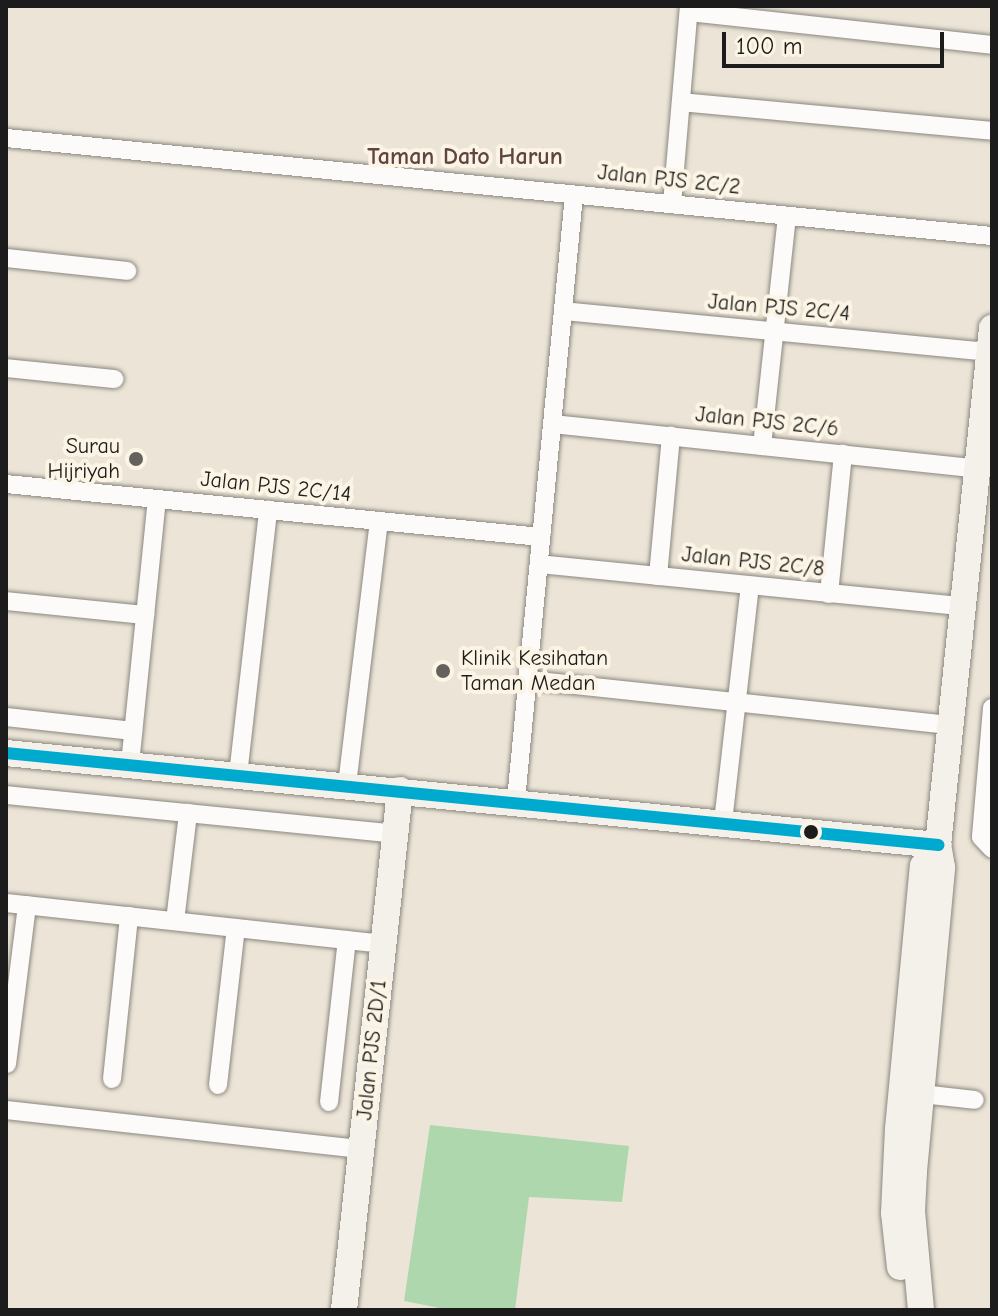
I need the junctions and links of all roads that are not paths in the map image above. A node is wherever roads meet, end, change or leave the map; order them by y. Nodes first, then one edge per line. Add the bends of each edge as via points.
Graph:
1 (689, 9) edge
2 (992, 45) edge
3 (681, 102) junction
4 (992, 131) edge
5 (6, 138) edge
6 (574, 195) junction
7 (672, 204) junction
8 (787, 216) junction
9 (992, 236) edge
10 (6, 258) edge
11 (127, 271) dead end
12 (563, 311) junction
13 (775, 331) junction
14 (991, 340) edge
15 (6, 368) edge
16 (114, 379) dead end
17 (552, 424) junction
18 (671, 436) junction
19 (762, 446) junction
20 (843, 454) junction
21 (977, 469) junction
22 (6, 484) edge
23 (157, 499) junction
24 (268, 510) junction
25 (379, 521) junction
26 (541, 537) junction
27 (539, 564) junction
28 (658, 576) junction
29 (750, 586) junction
30 (829, 594) junction
31 (6, 601) edge
32 (963, 606) junction
33 (145, 615) junction
34 (528, 680) junction
35 (737, 702) junction
36 (992, 708) edge
37 (6, 717) edge
38 (950, 725) junction
39 (133, 731) junction
40 (6, 753) edge
41 (130, 764) junction
42 (238, 775) junction
43 (347, 785) junction
44 (400, 790) junction
45 (6, 797) edge
46 (516, 800) junction
47 (188, 813) junction
48 (723, 822) junction
49 (396, 834) junction
50 (938, 845) junction
51 (992, 849) edge
52 (6, 903) edge
53 (27, 905) junction
54 (129, 916) junction
55 (175, 921) junction
56 (236, 928) junction
57 (347, 940) junction
58 (384, 944) junction
59 (7, 1064) edge
60 (112, 1079) dead end
61 (218, 1085) dead end
62 (912, 1093) junction
63 (975, 1100) dead end
64 (329, 1102) dead end
65 (6, 1110) edge
66 (361, 1149) junction
67 (344, 1310) edge
68 (905, 1310) edge
69 (921, 1310) edge

1 - 2 street
1 - 3 street
3 - 4 street
3 - 7 street
5 - 6 street, Jalan PJS 2C/2
6 - 7 street, Jalan PJS 2C/2
6 - 12 street
7 - 8 street, Jalan PJS 2C/2
8 - 9 street, Jalan PJS 2C/2
8 - 13 street
10 - 11 street
12 - 13 street, Jalan PJS 2C/4
12 - 17 street
13 - 14 street, Jalan PJS 2C/4
13 - 19 street
14 - 21 street
15 - 16 street
17 - 18 street, Jalan PJS 2C/6
17 - 26 street
18 - 19 street, Jalan PJS 2C/6
18 - 28 street
19 - 20 street, Jalan PJS 2C/6
20 - 21 street, Jalan PJS 2C/6
20 - 30 street
21 - 32 street
22 - 23 street, Jalan PJS 2C/14
23 - 24 street, Jalan PJS 2C/14
23 - 33 street
24 - 25 street, Jalan PJS 2C/14
24 - 42 street
25 - 26 street, Jalan PJS 2C/14
25 - 43 street
26 - 27 street
27 - 28 street, Jalan PJS 2C/8
27 - 34 street
28 - 29 street, Jalan PJS 2C/8
29 - 30 street, Jalan PJS 2C/8
29 - 35 street
30 - 32 street, Jalan PJS 2C/8
31 - 33 street
32 - 38 street
33 - 39 street
34 - 35 street
34 - 46 street
35 - 38 street
35 - 48 street
36 - 51 street via 981,837
37 - 39 street
38 - 50 street
39 - 41 street
40 - 41 street
41 - 42 street
42 - 43 street
43 - 44 street
44 - 46 street
44 - 49 street, Jalan PJS 2D/1
45 - 47 street
46 - 48 street
47 - 49 street
47 - 55 street
48 - 50 street
49 - 58 street, Jalan PJS 2D/1
50 - 62 street via 942,867
52 - 53 street
53 - 54 street
53 - 59 street
54 - 55 street
54 - 60 street
55 - 56 street
56 - 57 street
56 - 61 street
57 - 58 street
57 - 64 street
58 - 66 street, Jalan PJS 2D/1
62 - 63 street
62 - 68 street via 894,1213
62 - 69 street via 912,1211
65 - 66 street
66 - 67 street, Jalan PJS 2D/1

